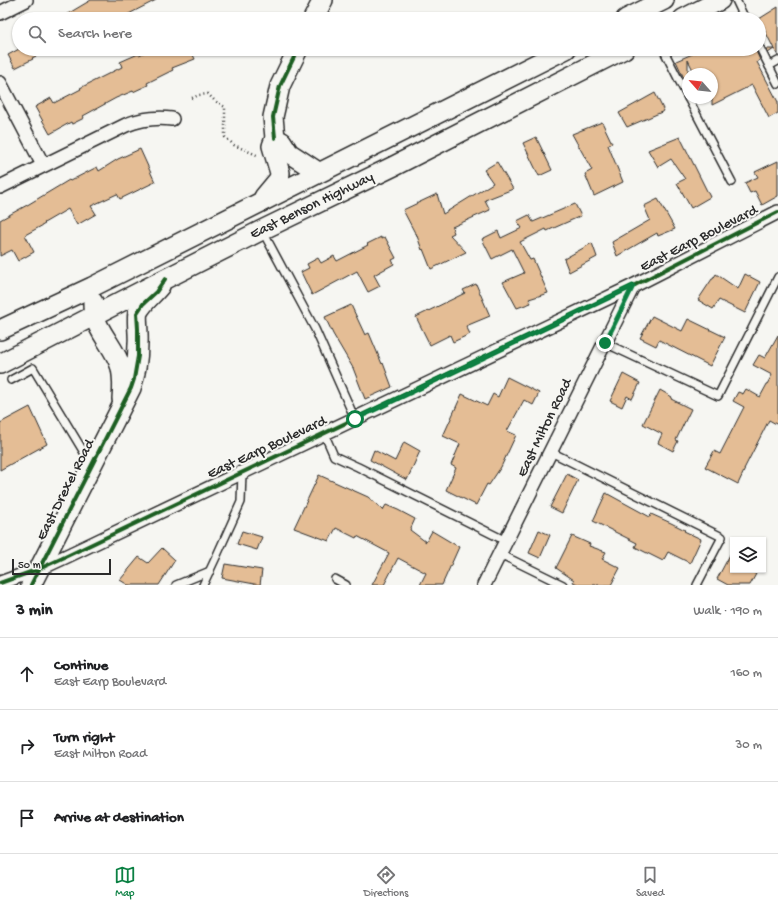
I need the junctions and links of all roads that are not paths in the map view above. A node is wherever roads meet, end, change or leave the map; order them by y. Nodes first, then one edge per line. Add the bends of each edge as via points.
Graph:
1 (26, 0) edge
2 (323, 0) edge
3 (664, 0) edge
4 (720, 0) edge
5 (736, 0) edge
6 (317, 12) edge
7 (640, 12) edge
8 (697, 12) edge
9 (742, 12) edge
10 (0, 13) edge
11 (295, 56) edge
12 (551, 56) edge
13 (570, 56) edge
14 (610, 56) edge
15 (667, 56) edge
16 (764, 56) edge
17 (778, 61) edge
18 (769, 66) junction
19 (0, 83) edge
20 (778, 84) edge
21 (554, 85) junction
22 (682, 86) edge
23 (691, 104) edge
24 (172, 119) dead end
25 (275, 138) junction
26 (43, 166) junction
27 (318, 172) junction
28 (732, 182) dead end
29 (0, 187) edge
30 (259, 202) junction
31 (778, 212) edge
32 (262, 230) junction
33 (778, 277) edge
34 (165, 279) junction
35 (633, 286) junction
36 (92, 287) junction
37 (94, 315) junction
38 (0, 330) edge
39 (605, 343) junction
40 (29, 360) junction
41 (0, 364) edge
42 (11, 380) dead end
43 (122, 406) junction
44 (355, 419) junction
45 (324, 433) junction
46 (551, 452) junction
47 (92, 465) junction
48 (242, 472) junction
49 (506, 541) junction
50 (500, 554) junction
51 (210, 571) junction
52 (35, 577) edge
53 (335, 579) dead end
54 (0, 583) edge
55 (176, 585) edge
56 (203, 585) edge
57 (346, 585) edge
58 (484, 585) edge
59 (563, 585) edge
60 (697, 585) edge

1 - 10 street
2 - 6 main road
3 - 7 main road
4 - 8 main road
5 - 9 lane
11 - 25 main road via 280,86 273,116
12 - 27 main road, East Benson Highway
13 - 21 main road via 571,69
14 - 21 main road, East Benson Highway
15 - 22 lane
16 - 18 lane
17 - 18 lane
18 - 20 lane
19 - 26 street
21 - 32 main road, East Benson Highway
23 - 28 lane
24 - 26 street via 137,120
25 - 27 main road via 282,142 289,153
25 - 30 main road via 272,146 280,179
26 - 29 street
27 - 30 main road, East Benson Highway
30 - 36 main road, East Benson Highway
31 - 35 street, East Earp Boulevard
32 - 34 main road, East Benson Highway
32 - 44 lane via 314,329
33 - 39 lane via 718,396
34 - 37 main road, East Benson Highway
34 - 43 main road, East Drexel Road via 137,314 136,370
35 - 39 street, East Milton Road
35 - 44 street, East Earp Boulevard
36 - 37 main road
36 - 38 main road, East Benson Highway
37 - 40 main road, East Benson Highway
37 - 43 main road via 121,367
39 - 46 street, East Milton Road
40 - 41 main road, East Benson Highway
40 - 42 lane
40 - 47 lane
43 - 47 main road, East Drexel Road
44 - 45 street, East Earp Boulevard
45 - 48 street, East Earp Boulevard
45 - 49 lane via 334,456
46 - 49 street, East Milton Road
46 - 60 lane via 722,537
47 - 52 main road, East Drexel Road
48 - 51 lane via 241,502
48 - 52 street, East Earp Boulevard
49 - 50 street, East Milton Road
50 - 58 street, East Milton Road
50 - 59 lane
51 - 55 lane
51 - 56 lane
52 - 54 street, East Earp Boulevard
53 - 57 lane

